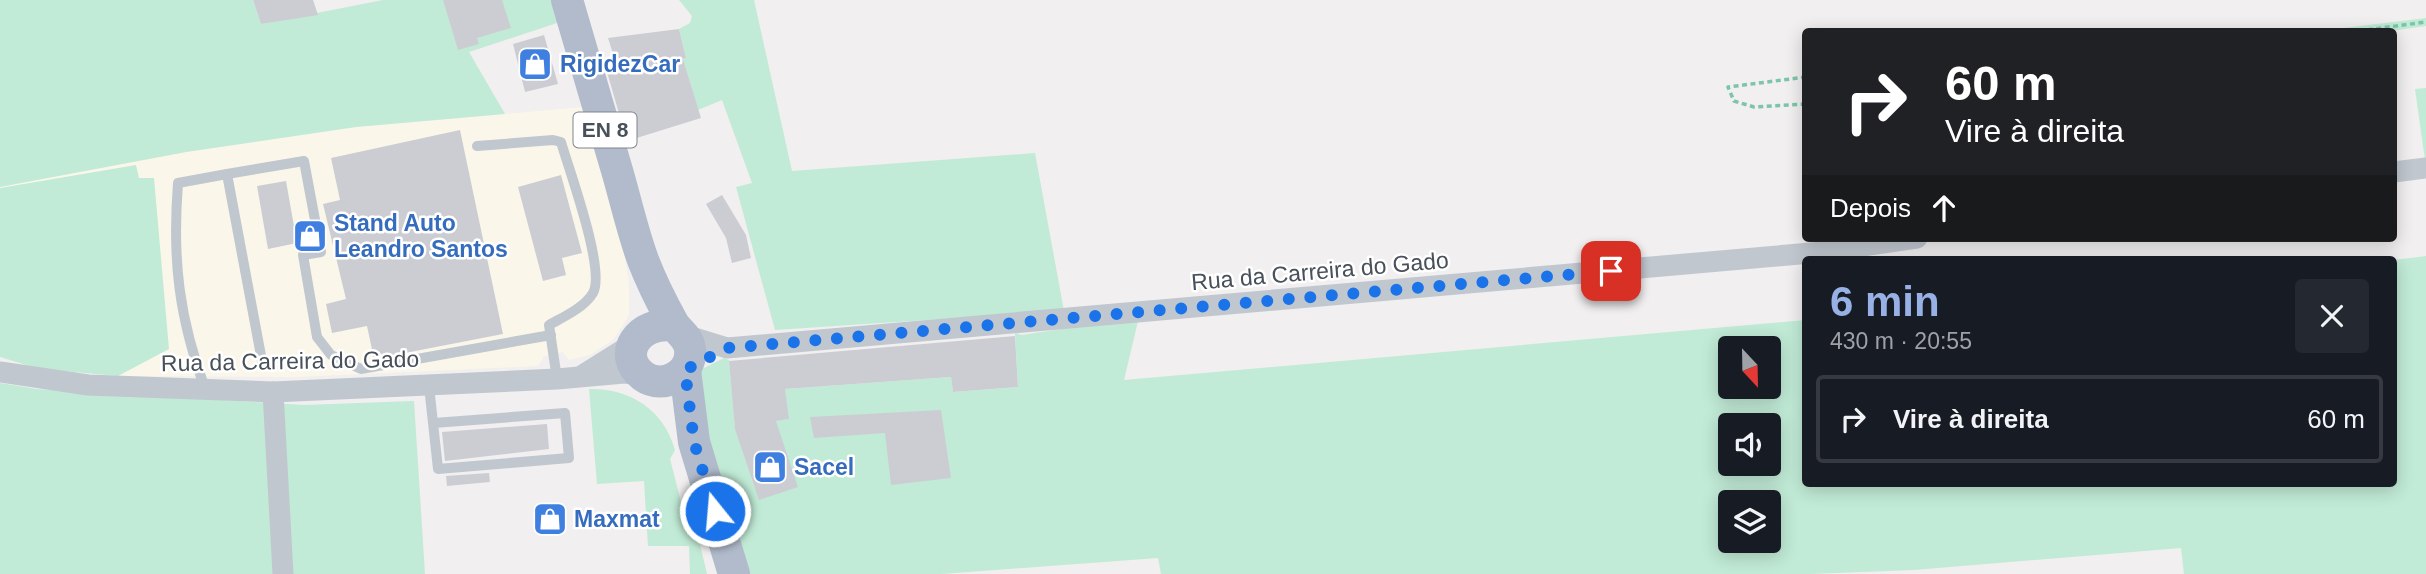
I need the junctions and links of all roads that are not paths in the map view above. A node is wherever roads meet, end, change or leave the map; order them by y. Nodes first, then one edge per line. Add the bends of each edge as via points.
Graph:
1 (567, 0) edge
2 (477, 146) dead end
3 (2426, 167) edge
4 (2397, 172) edge
5 (227, 174) junction
6 (1887, 242) edge
7 (551, 335) junction
8 (668, 345) junction
9 (727, 348) junction
10 (262, 361) dead end
11 (0, 372) edge
12 (581, 376) junction
13 (647, 378) junction
14 (557, 379) junction
15 (429, 386) junction
16 (206, 391) junction
17 (273, 392) junction
18 (434, 423) junction
19 (694, 442) junction
20 (283, 574) edge
21 (734, 574) edge

1 - 8 main road, EN 8
2 - 7 lane via 561,142 594,256 596,281 593,294 550,325
3 - 4 street
5 - 7 lane via 304,161 321,252 303,255 317,337 331,355 361,369
5 - 10 lane
5 - 16 lane via 178,183 174,229 183,322
6 - 9 street, Rua da Carreira do Gado via 1798,254
7 - 14 lane
8 - 9 street
8 - 9 street
8 - 12 street
8 - 13 main road via 670,380
8 - 13 main road, EN 8 via 633,361
8 - 19 main road, EN 8
11 - 16 street, Rua da Carreira do Gado via 88,386
12 - 13 street, Rua da Carreira do Gado via 624,373
12 - 14 street, Rua da Carreira do Gado
13 - 19 main road, EN 8
14 - 15 street, Rua da Carreira do Gado
15 - 17 street, Rua da Carreira do Gado
15 - 18 lane
16 - 17 street, Rua da Carreira do Gado
17 - 20 street
18 - 18 lane via 438,469 569,458 565,413
19 - 21 main road, EN 8

